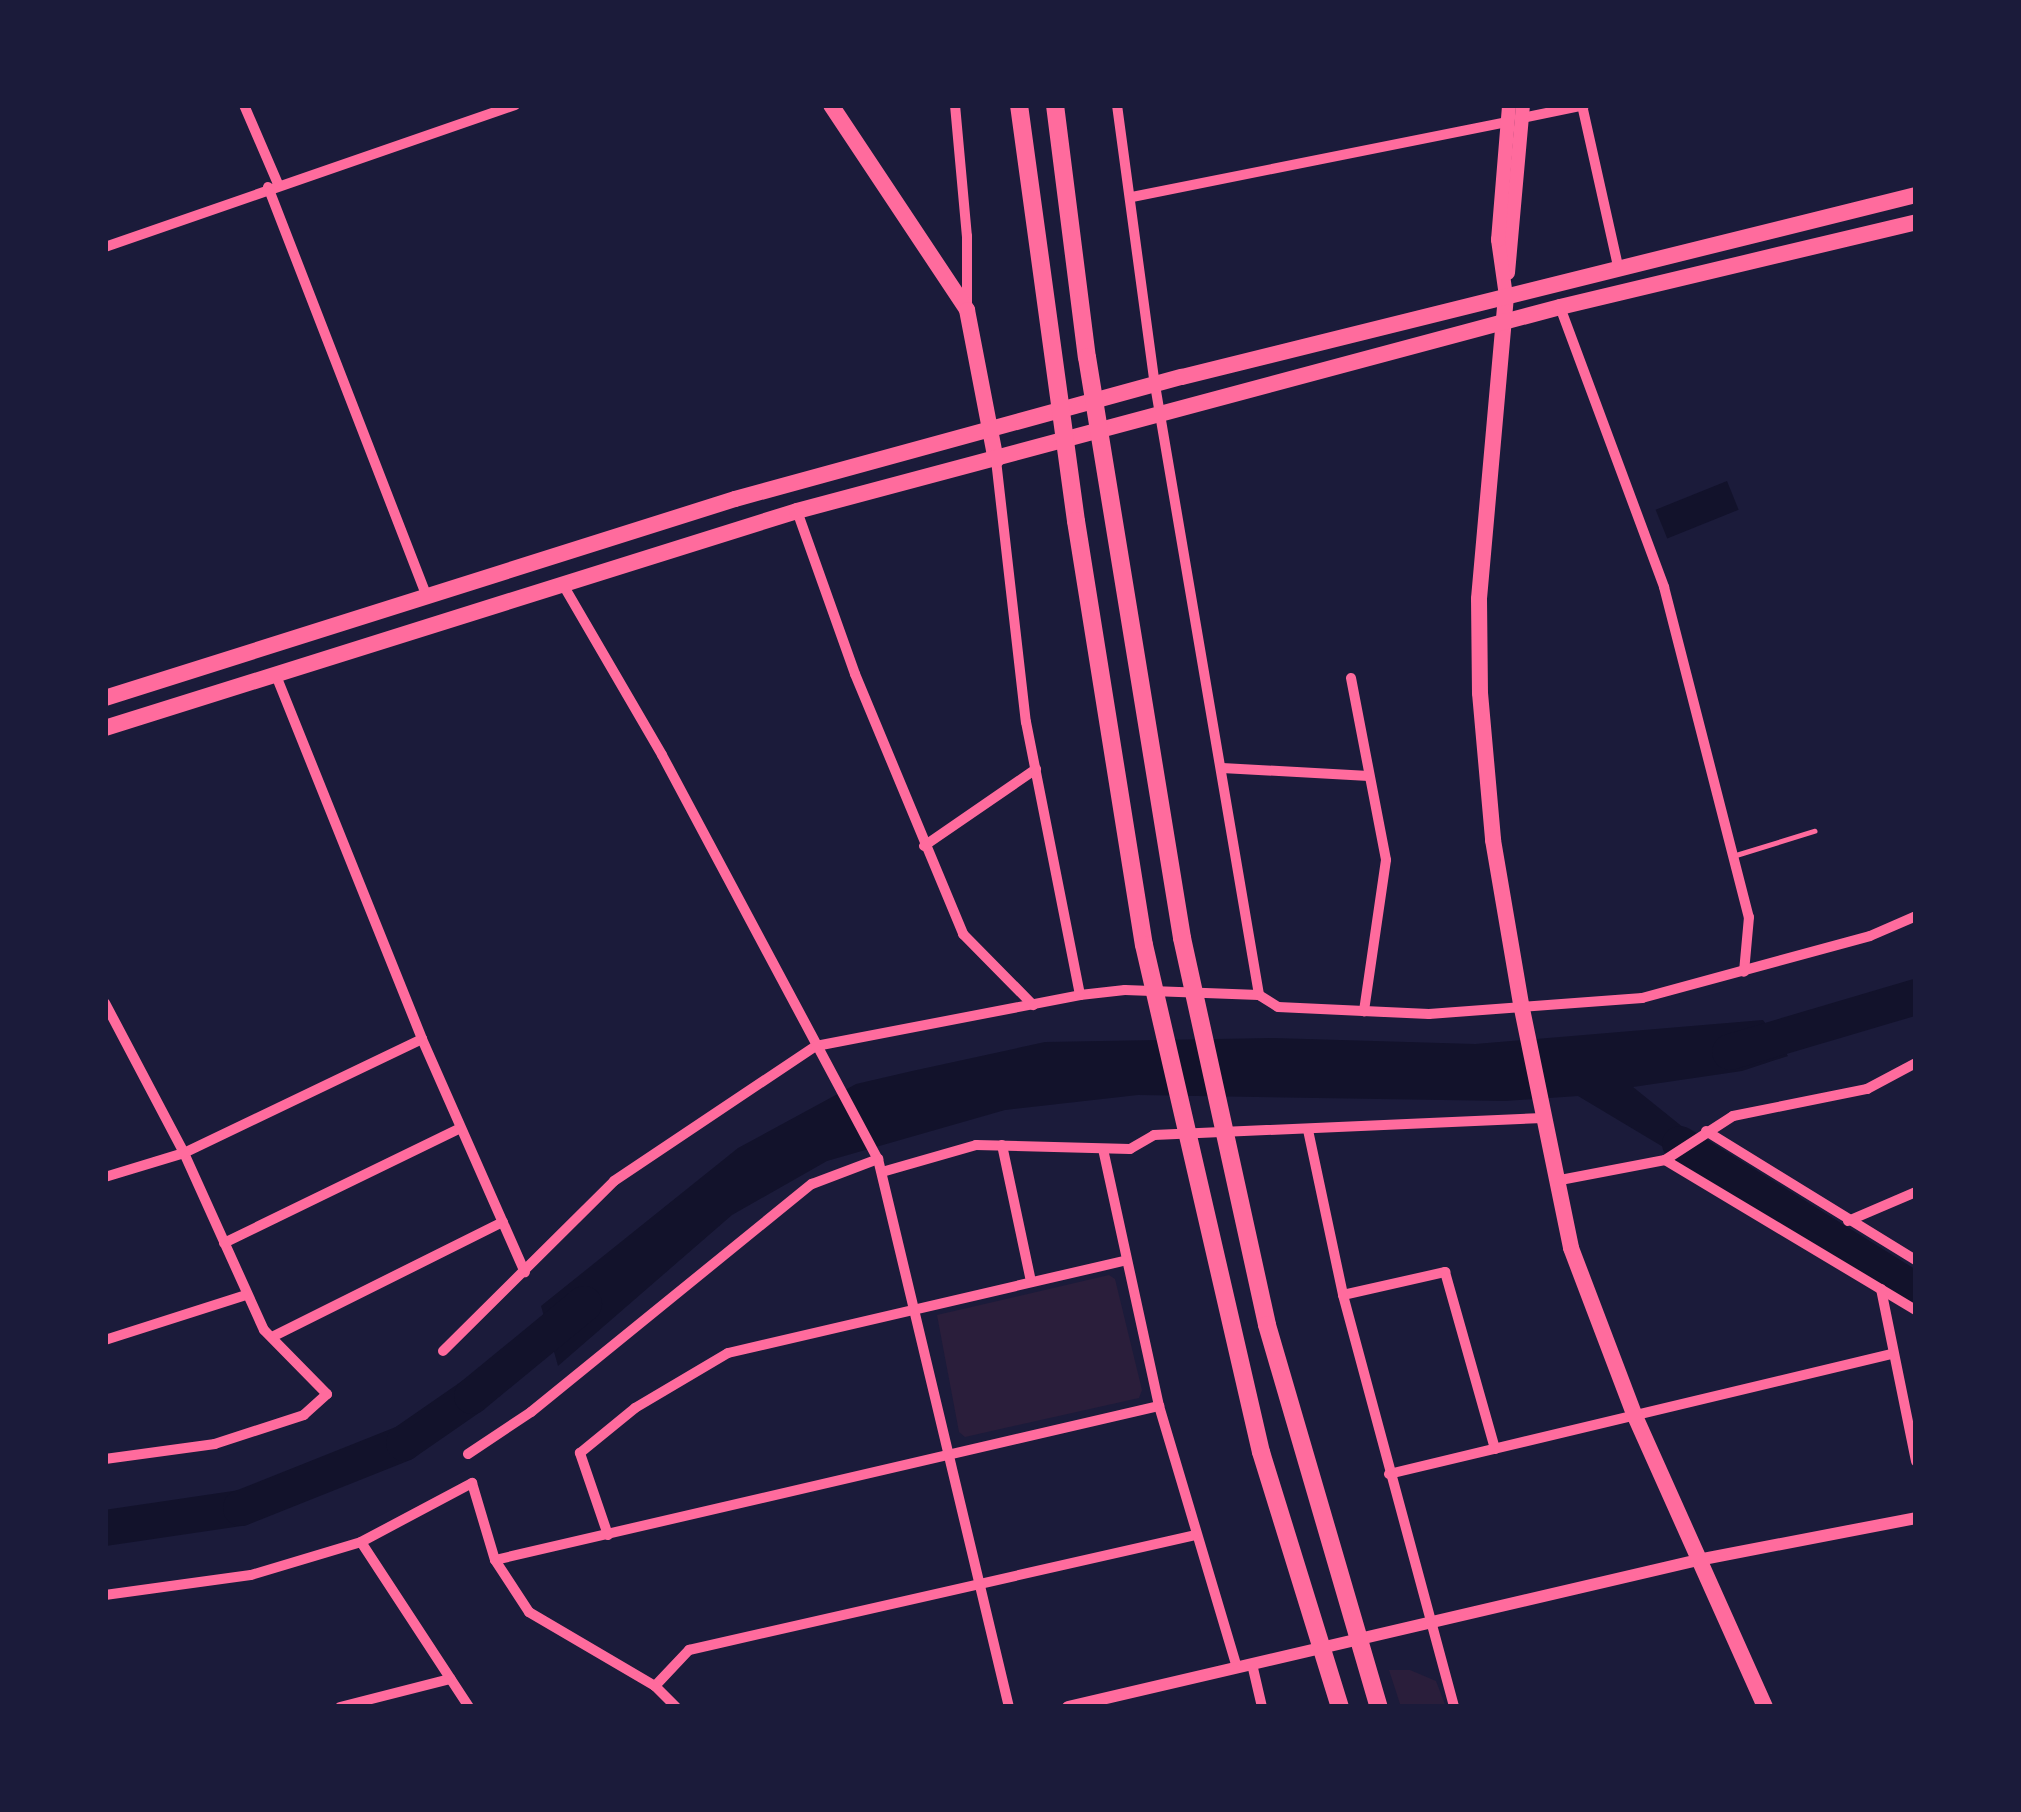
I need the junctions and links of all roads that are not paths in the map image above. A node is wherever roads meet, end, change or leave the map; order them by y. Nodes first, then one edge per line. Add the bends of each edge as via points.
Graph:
1 (244, 105) edge
2 (515, 105) edge
3 (831, 105) edge
4 (955, 105) edge
5 (1019, 105) edge
6 (1055, 105) edge
7 (1117, 105) edge
8 (1509, 105) edge
9 (1583, 105) edge
10 (1518, 115) edge
11 (273, 185) junction
12 (1916, 195) edge
13 (1132, 197) junction
14 (1916, 222) edge
15 (105, 247) edge
16 (1618, 271) junction
17 (1506, 296) junction
18 (1560, 308) junction
19 (967, 310) junction
20 (1504, 322) junction
21 (1155, 385) junction
22 (1163, 415) junction
23 (990, 430) junction
24 (996, 460) junction
25 (797, 511) junction
26 (562, 581) junction
27 (425, 592) junction
28 (275, 673) junction
29 (1351, 678) dead end
30 (105, 698) edge
31 (105, 728) edge
32 (1222, 768) junction
33 (1036, 769) junction
34 (1370, 776) junction
35 (1814, 831) dead end
36 (924, 846) junction
37 (1736, 855) junction
38 (1916, 916) edge
39 (1744, 972) junction
40 (1259, 994) junction
41 (1080, 995) junction
42 (1034, 1005) junction
43 (107, 1009) edge
44 (1523, 1009) junction
45 (1364, 1011) junction
46 (422, 1039) junction
47 (819, 1052) junction
48 (1916, 1063) edge
49 (1542, 1112) junction
50 (461, 1128) junction
51 (1309, 1130) junction
52 (1706, 1131) junction
53 (1001, 1145) junction
54 (1103, 1148) junction
55 (184, 1153) junction
56 (1671, 1157) junction
57 (878, 1161) junction
58 (105, 1177) edge
59 (1555, 1181) junction
60 (1916, 1192) edge
61 (1849, 1221) junction
62 (503, 1222) junction
63 (224, 1244) junction
64 (1916, 1260) edge
65 (1124, 1261) junction
66 (525, 1272) junction
67 (1030, 1282) junction
68 (1880, 1289) junction
69 (247, 1295) junction
70 (1343, 1295) junction
71 (916, 1309) junction
72 (1916, 1310) edge
73 (272, 1337) junction
74 (105, 1340) edge
75 (443, 1351) dead end
76 (1891, 1354) junction
77 (1159, 1406) junction
78 (1634, 1414) junction
79 (1495, 1449) junction
80 (468, 1454) dead end
81 (950, 1454) junction
82 (105, 1460) edge
83 (1916, 1461) edge
84 (1389, 1474) junction
85 (1916, 1518) edge
86 (608, 1535) junction
87 (1195, 1535) junction
88 (361, 1542) junction
89 (495, 1560) junction
90 (1698, 1560) junction
91 (980, 1580) junction
92 (105, 1595) edge
93 (1429, 1623) junction
94 (1245, 1666) junction
95 (450, 1678) junction
96 (655, 1686) junction
97 (340, 1707) edge
98 (470, 1707) edge
99 (676, 1707) edge
100 (1009, 1707) edge
101 (1068, 1707) edge
102 (1262, 1707) edge
103 (1340, 1707) edge
104 (1378, 1707) edge
105 (1454, 1707) edge
106 (1765, 1707) edge

1 - 11 street
2 - 11 street
3 - 19 main road
4 - 19 street
5 - 103 highway via 1144,945 1255,1430
6 - 104 highway via 1087,357 1182,938 1298,1442
7 - 13 street
8 - 10 main road
9 - 10 street
9 - 16 street
10 - 13 street
10 - 17 main road via 1498,240
11 - 15 street
11 - 27 street
12 - 16 main road
13 - 21 street
14 - 18 main road
16 - 17 main road
17 - 20 main road
17 - 21 main road
18 - 20 main road
18 - 37 street via 1664,587
19 - 23 main road
20 - 22 main road
20 - 44 main road via 1479,599 1480,693 1493,840
21 - 22 street
21 - 23 main road
22 - 24 main road
22 - 32 street
23 - 24 main road
23 - 27 main road
24 - 25 main road
24 - 33 street
25 - 26 main road
25 - 36 street
26 - 28 main road
26 - 47 street
27 - 30 main road
28 - 31 main road
28 - 46 street
29 - 34 street
32 - 34 street
32 - 40 street
33 - 36 street
33 - 41 street
34 - 45 street via 1386,860
35 - 37 lane
36 - 42 street via 963,934
37 - 39 street via 1749,917
38 - 39 street
39 - 44 street via 1642,998
40 - 41 street
40 - 45 street via 1277,1007
41 - 42 street
42 - 47 street
43 - 55 street
44 - 45 street
44 - 49 main road
46 - 50 street
46 - 55 street
47 - 57 street
47 - 66 street via 614,1181
48 - 52 street via 1867,1089 1732,1116
49 - 51 street
49 - 59 main road
50 - 62 street
50 - 63 street
51 - 54 street via 1154,1136 1130,1149
51 - 70 street
52 - 56 street
52 - 61 street
53 - 54 street
53 - 57 street
53 - 67 street
54 - 65 street
55 - 58 street
55 - 63 street
56 - 59 street
56 - 68 street
57 - 71 street
57 - 80 street via 812,1184
59 - 78 main road via 1571,1248
60 - 61 street
61 - 64 street
62 - 66 street
62 - 73 street
63 - 69 street
65 - 67 street
65 - 77 street
66 - 75 street
67 - 71 street
68 - 72 street
68 - 76 street
69 - 73 street
69 - 74 street
70 - 79 street via 1444,1272
70 - 84 street
71 - 81 street
71 - 86 street via 728,1353 634,1408 580,1453
73 - 82 street via 327,1399 304,1415 215,1444
76 - 78 street
76 - 83 street
77 - 81 street
77 - 87 street
78 - 79 street
78 - 90 main road
79 - 84 street
81 - 86 street
81 - 91 street
84 - 93 street
85 - 90 street
86 - 89 street
87 - 91 street
87 - 94 street
88 - 89 street via 472,1483
88 - 92 street via 251,1575
88 - 95 street
89 - 96 street via 529,1612
90 - 93 street
90 - 106 main road
91 - 96 street via 689,1650
91 - 100 street
93 - 94 street
93 - 105 street
94 - 101 street
94 - 102 street
95 - 97 street
95 - 98 street
96 - 99 street

